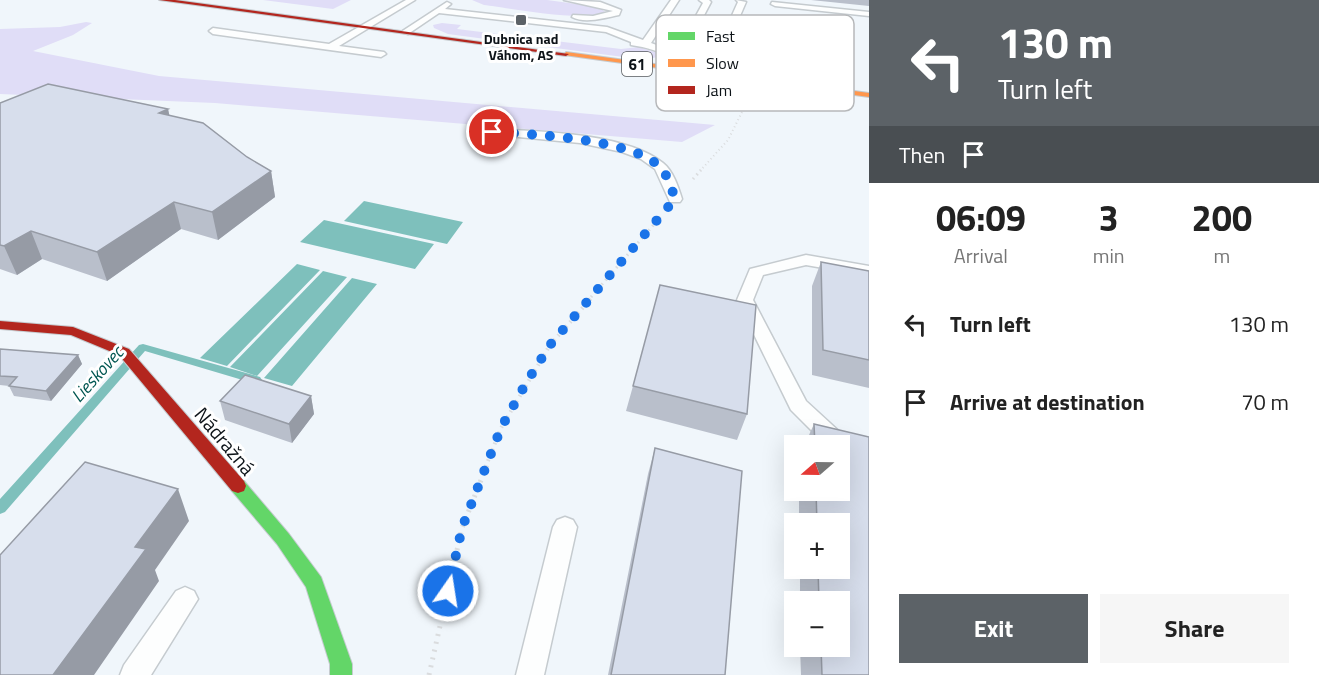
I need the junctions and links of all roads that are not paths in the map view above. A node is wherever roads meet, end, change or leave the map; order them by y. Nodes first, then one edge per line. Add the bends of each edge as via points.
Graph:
1 (162, 0) edge
2 (411, 0) edge
3 (568, 0) edge
4 (675, 0) edge
5 (703, 0) edge
6 (740, 0) edge
7 (451, 1) edge
8 (775, 4) dead end
9 (437, 10) junction
10 (869, 14) edge
11 (665, 15) edge
12 (700, 15) edge
13 (736, 15) edge
14 (426, 18) junction
15 (473, 24) dead end
16 (366, 27) junction
17 (656, 28) joint
18 (213, 30) dead end
19 (607, 30) junction
20 (405, 32) junction
21 (615, 43) dead end
22 (646, 43) junction
23 (330, 47) junction
24 (656, 47) edge
25 (381, 54) dead end
26 (656, 66) edge
27 (854, 93) edge
28 (869, 95) edge
29 (492, 132) dead end
30 (675, 199) road end
31 (869, 271) edge
32 (0, 326) edge
33 (869, 448) edge
34 (565, 527) dead end
35 (185, 599) dead end
36 (134, 675) edge
37 (341, 675) edge
38 (530, 675) edge

1 - 16 main road, 61
2 - 16 lane
3 - 7 lane via 610,7 616,13 576,17
4 - 11 lane
5 - 12 lane via 707,2
6 - 13 lane
7 - 9 lane
8 - 10 lane
9 - 14 lane
9 - 19 lane
14 - 15 lane
14 - 20 lane
16 - 20 main road, 61
16 - 23 lane
17 - 19 lane via 629,33
17 - 22 lane
18 - 23 lane
19 - 22 lane
20 - 26 main road, 61
21 - 22 lane
22 - 24 lane
23 - 25 lane
27 - 28 main road, 61
29 - 30 lane via 537,134 636,152 659,166 669,179
31 - 33 lane via 806,260 776,267 756,272 745,300 798,405 836,441
32 - 37 main road, Nádražná via 73,331 124,352 283,539 314,583
34 - 38 lane
35 - 36 lane

